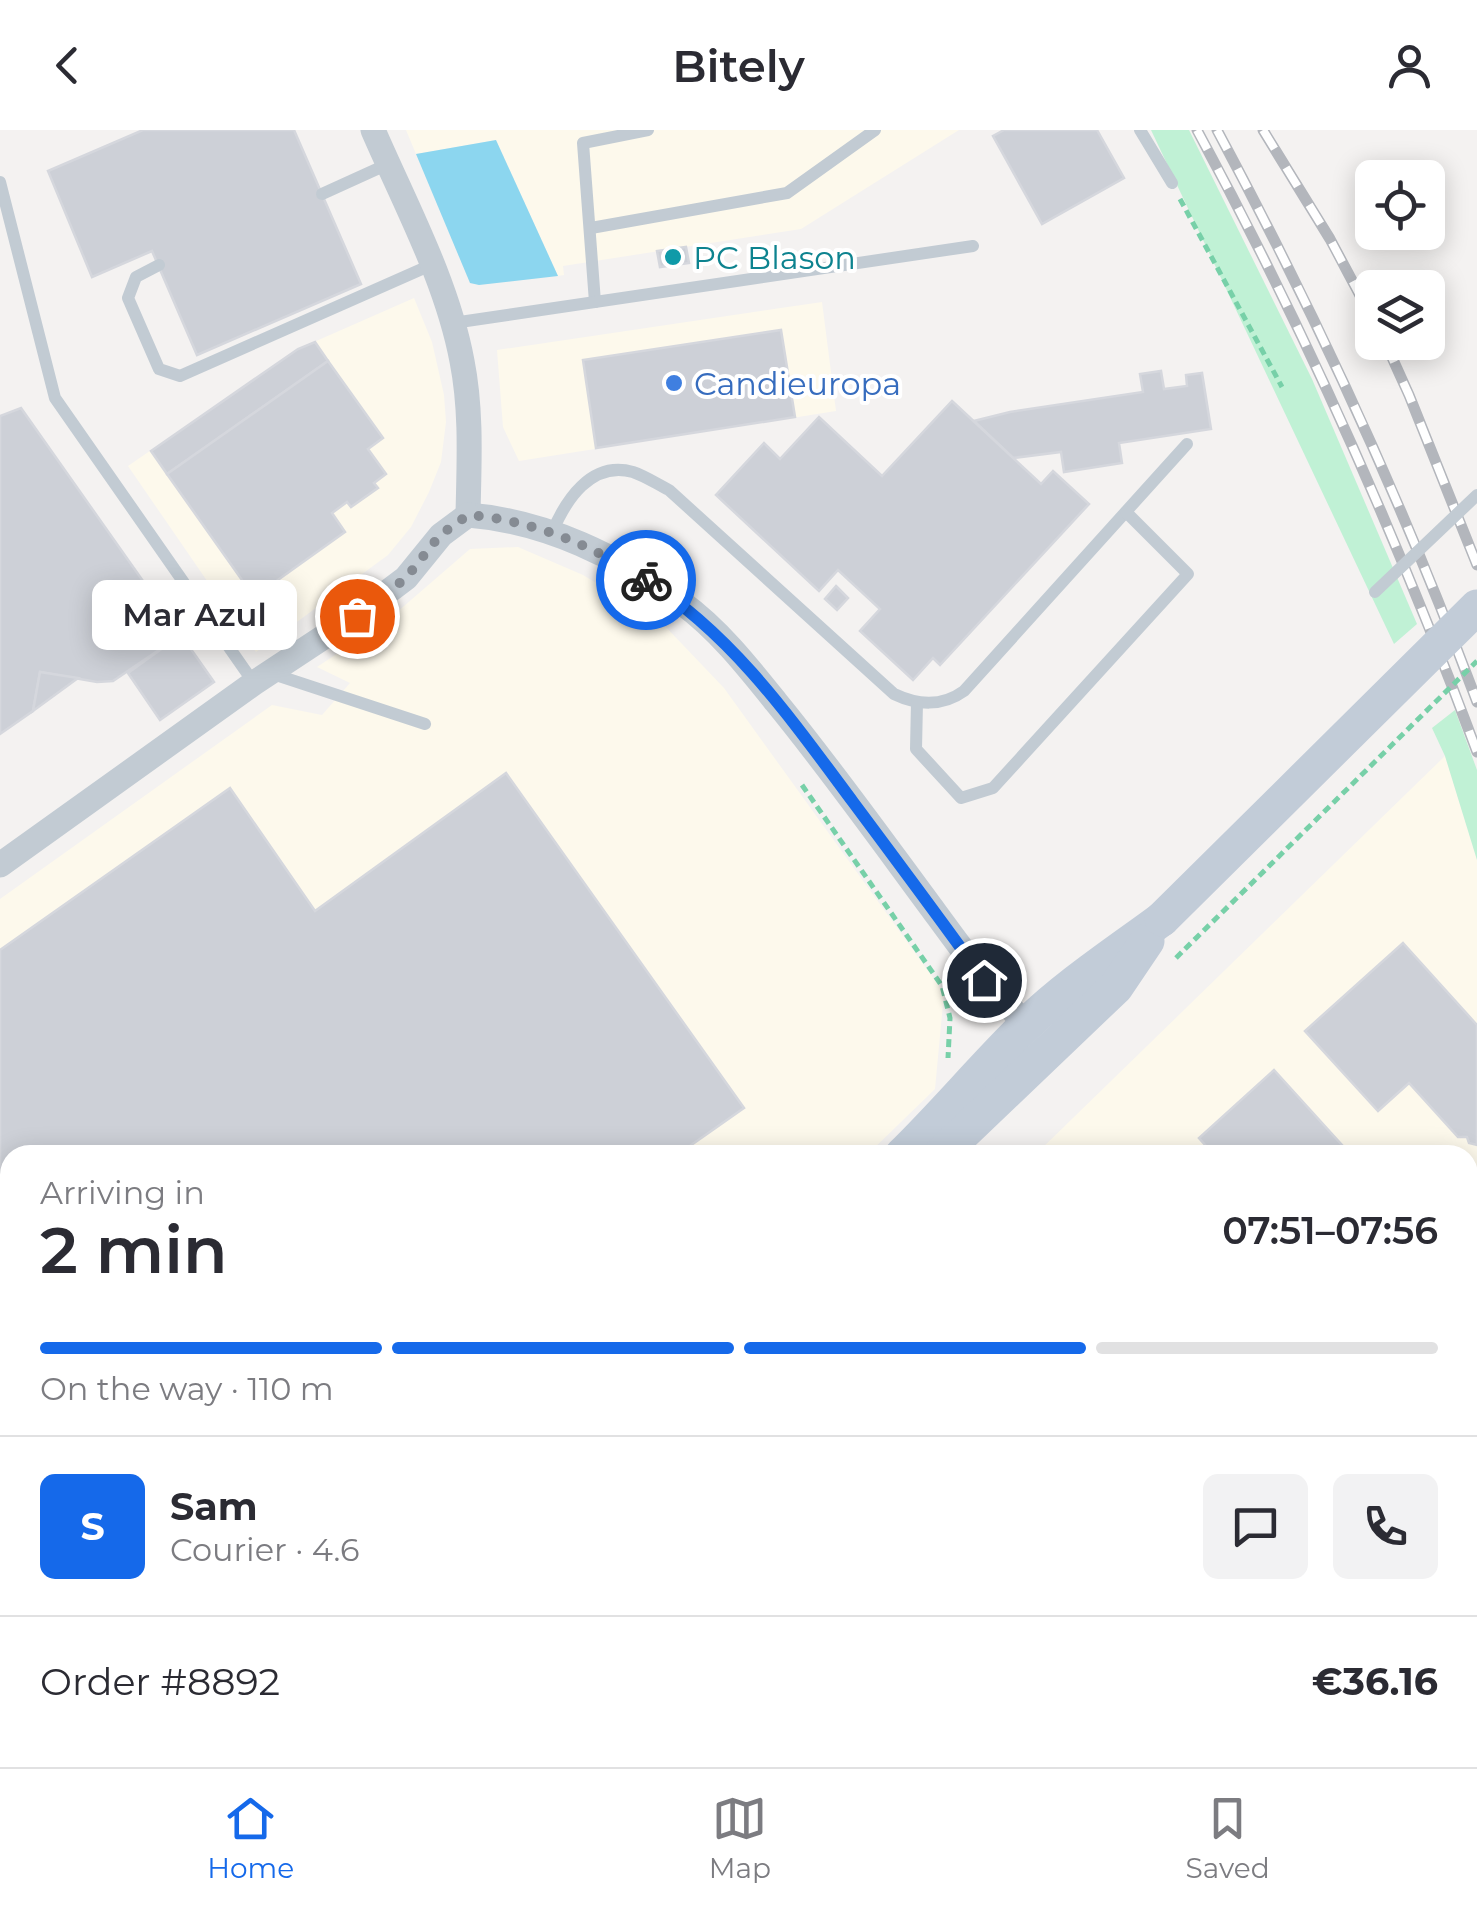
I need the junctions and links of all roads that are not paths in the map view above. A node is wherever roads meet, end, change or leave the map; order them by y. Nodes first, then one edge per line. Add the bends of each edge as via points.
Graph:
1 (373, 130) edge
2 (648, 130) edge
3 (875, 130) edge
4 (1140, 130) edge
5 (388, 164) junction
6 (0, 182) edge
7 (1172, 183) road end
8 (322, 194) dead end
9 (591, 228) junction
10 (973, 246) dead end
11 (431, 265) junction
12 (159, 266) dead end
13 (596, 302) junction
14 (453, 324) junction
15 (1187, 444) dead end
16 (1477, 495) edge
17 (1126, 512) junction
18 (468, 515) junction
19 (552, 533) junction
20 (1375, 592) dead end
21 (1477, 608) edge
22 (262, 678) junction
23 (917, 702) junction
24 (425, 724) dead end
25 (0, 865) edge
26 (1042, 1036) junction
27 (931, 1145) edge

1 - 5 street
2 - 9 lane via 583,143
3 - 9 lane via 787,193
4 - 7 lane
5 - 8 lane
5 - 11 street
6 - 22 lane via 55,398
9 - 13 lane
10 - 13 lane
11 - 12 lane via 180,376 159,370 128,298 136,278
11 - 14 street
13 - 14 lane
14 - 18 street via 468,393
15 - 17 lane
16 - 20 lane, bridge
17 - 23 lane via 964,691 949,700
17 - 23 lane via 1188,574 993,788 961,798 916,749
18 - 19 street via 510,518
18 - 22 street via 440,535 406,578
19 - 23 lane via 568,498 588,480 630,471 669,490 884,686
19 - 26 street via 615,560 684,604 744,662 984,980
21 - 26 main road, bridge via 1162,919 1116,986
22 - 24 lane
22 - 25 street
26 - 27 main road

